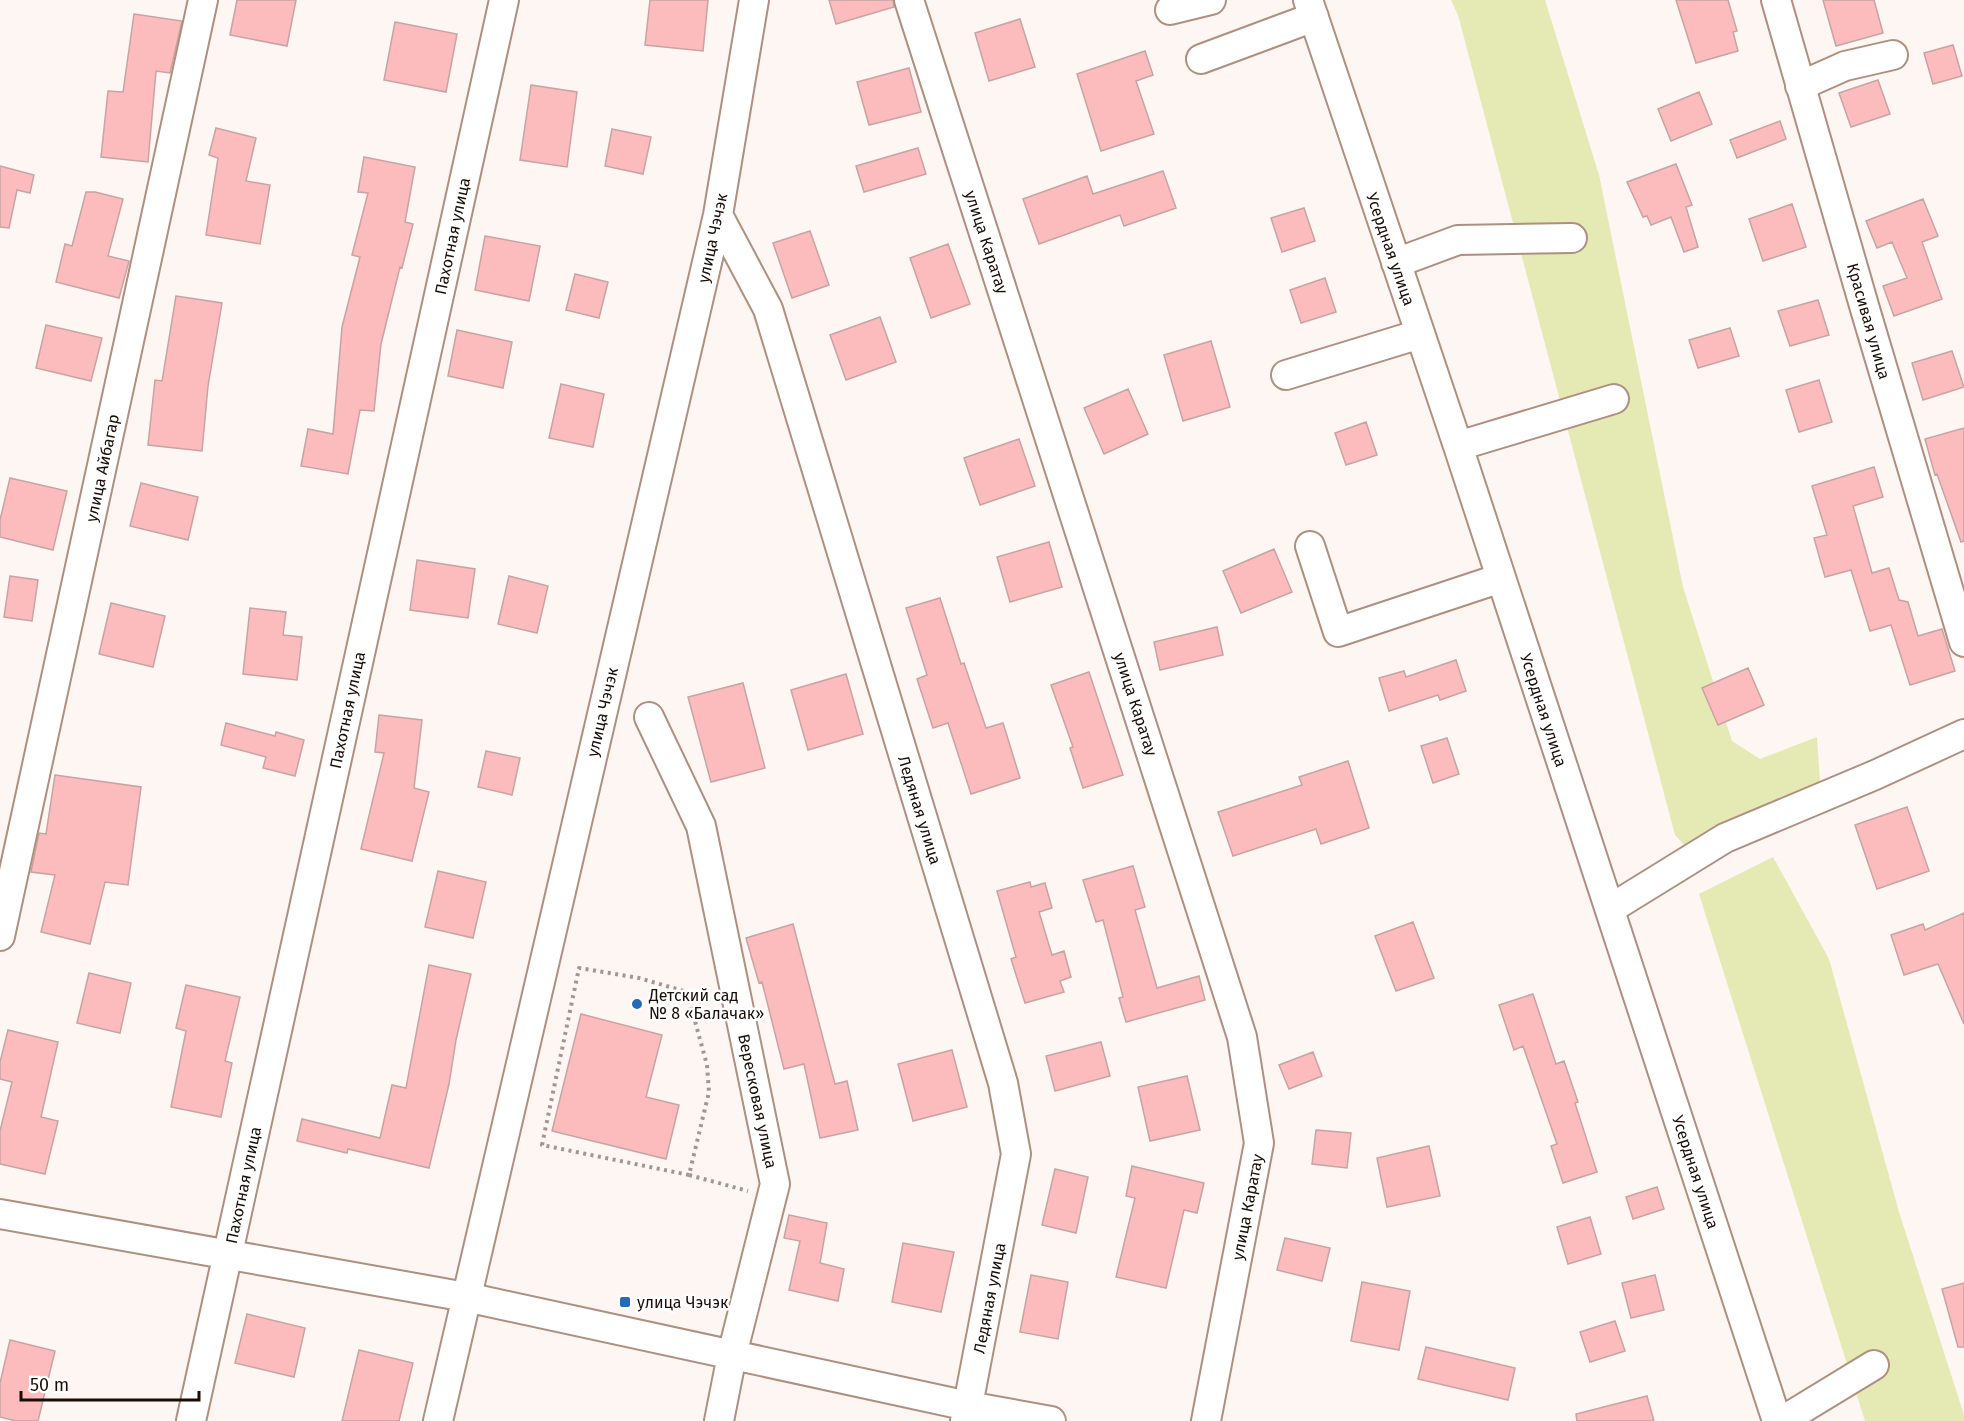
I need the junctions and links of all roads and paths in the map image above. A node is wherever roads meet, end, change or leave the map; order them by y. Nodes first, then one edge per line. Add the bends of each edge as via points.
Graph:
1 (204, 0) edge
2 (504, 0) edge
3 (754, 0) edge
4 (909, 0) edge
5 (1211, 0) edge
6 (1776, 0) edge
7 (1311, 9) edge
8 (1170, 10) dead end
9 (1893, 55) dead end
10 (1201, 59) dead end
11 (1800, 86) junction
12 (718, 215) junction
13 (1572, 238) dead end
14 (1396, 263) junction
15 (1420, 334) junction
16 (1286, 375) dead end
17 (1614, 399) dead end
18 (1458, 446) junction
19 (1310, 546) dead end
20 (1501, 578) junction
21 (1964, 642) edge
22 (649, 717) dead end
23 (1964, 734) edge
24 (1610, 909) junction
25 (0, 936) edge
26 (688, 1175) junction
27 (772, 1197) junction
28 (0, 1214) edge
29 (227, 1254) junction
30 (466, 1297) junction
31 (732, 1355) junction
32 (1874, 1365) dead end
33 (966, 1413) edge
34 (191, 1421) edge
35 (438, 1421) edge
36 (718, 1421) edge
37 (1051, 1421) edge
38 (1206, 1421) edge
39 (1780, 1421) edge

1 - 25 street, улица Айбагар
2 - 29 street, Пахотная улица
3 - 12 street, улица Чэчэк
4 - 38 street, улица Каратау via 1242,1036 1259,1143
5 - 8 street
6 - 11 street, Красивая улица
7 - 10 street
7 - 14 street, Усердная улица
9 - 11 street via 1845,66
11 - 21 street, Красивая улица
12 - 30 street, улица Чэчэк
12 - 33 street, Ледяная улица via 768,309 1003,1083 1016,1154
13 - 14 street via 1458,240
14 - 15 street, Усердная улица
15 - 16 street
15 - 18 street, Усердная улица
17 - 18 street
18 - 20 street, Усердная улица
19 - 20 street via 1338,632
20 - 24 street, Усердная улица
22 - 27 street, Вересковая улица via 701,826 775,1184
23 - 24 street via 1725,838
24 - 39 street, Усердная улица
26 - 26 path via 708,1092 707,1065 687,992 639,978 579,968 542,1145
26 - 27 path
27 - 31 street, Вересковая улица
28 - 29 street
29 - 30 street
29 - 34 street, Пахотная улица
30 - 31 street
30 - 35 street, улица Чэчэк
31 - 33 street
31 - 36 street, Вересковая улица
32 - 39 street
33 - 37 street

